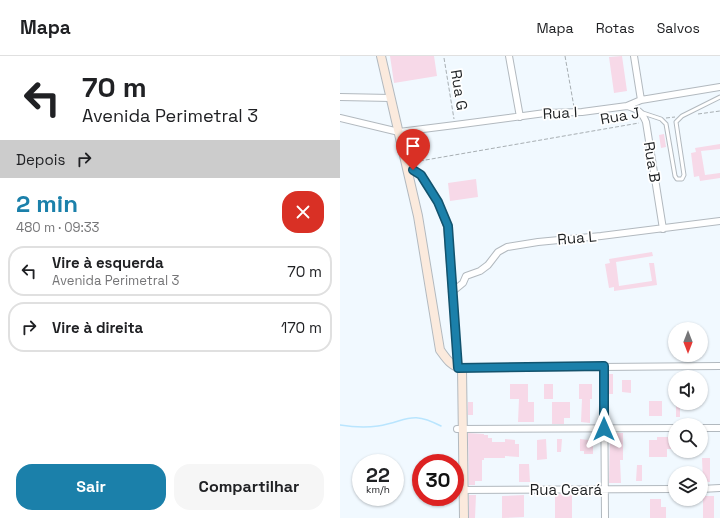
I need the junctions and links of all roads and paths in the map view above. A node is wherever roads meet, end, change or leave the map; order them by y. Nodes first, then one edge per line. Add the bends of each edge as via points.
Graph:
1 (381, 56) edge
2 (509, 56) edge
3 (565, 56) edge
4 (634, 56) edge
5 (444, 58) dead end
6 (720, 87) edge
7 (340, 97) edge
8 (720, 97) edge
9 (391, 98) junction
10 (641, 100) junction
11 (626, 106) junction
12 (720, 111) edge
13 (575, 112) junction
14 (641, 113) junction
15 (697, 114) dead end
16 (682, 116) junction
17 (520, 117) junction
18 (340, 118) edge
19 (661, 119) junction
20 (646, 122) junction
21 (455, 125) junction
22 (399, 132) junction
23 (405, 164) junction
24 (720, 222) edge
25 (663, 229) junction
26 (452, 292) junction
27 (604, 366) junction
28 (720, 366) edge
29 (460, 368) junction
30 (668, 428) edge
31 (708, 428) edge
32 (720, 428) edge
33 (460, 429) junction
34 (604, 429) junction
35 (460, 454) edge
36 (720, 488) edge
37 (668, 489) edge
38 (708, 489) edge
39 (464, 490) edge
40 (604, 490) junction
41 (459, 506) edge
42 (463, 506) edge
43 (458, 518) edge
44 (464, 518) edge
45 (605, 518) edge

1 - 9 street
2 - 17 street
3 - 13 path
4 - 10 street
5 - 21 path, Rua G
6 - 10 street, Rua I
7 - 9 street
8 - 16 lane
9 - 22 street
10 - 11 street, Rua I
11 - 13 street, Rua I
11 - 14 street
12 - 15 path
13 - 17 street, Rua I
14 - 19 lane
14 - 20 street, Rua B
16 - 19 path, Rua J
16 - 19 lane via 676,122 676,126 684,174 682,179 675,176 668,128
17 - 21 street, Rua I
18 - 22 street
20 - 23 path, Rua J
20 - 25 street, Rua B
21 - 22 street, Rua I
22 - 23 street
23 - 26 street via 421,175 438,202 448,226
23 - 29 street via 418,216 440,350 448,361
24 - 25 street, Rua L
25 - 26 street, Rua L via 507,247 498,252 488,265 466,276
26 - 29 street
27 - 28 street
27 - 29 street
27 - 34 street
29 - 33 street
30 - 34 street
31 - 32 street
33 - 34 street
33 - 35 street
34 - 40 street
36 - 38 street
37 - 40 street, Rua Ceará
39 - 40 street, Rua Ceará
40 - 45 street
41 - 43 street
42 - 44 street

